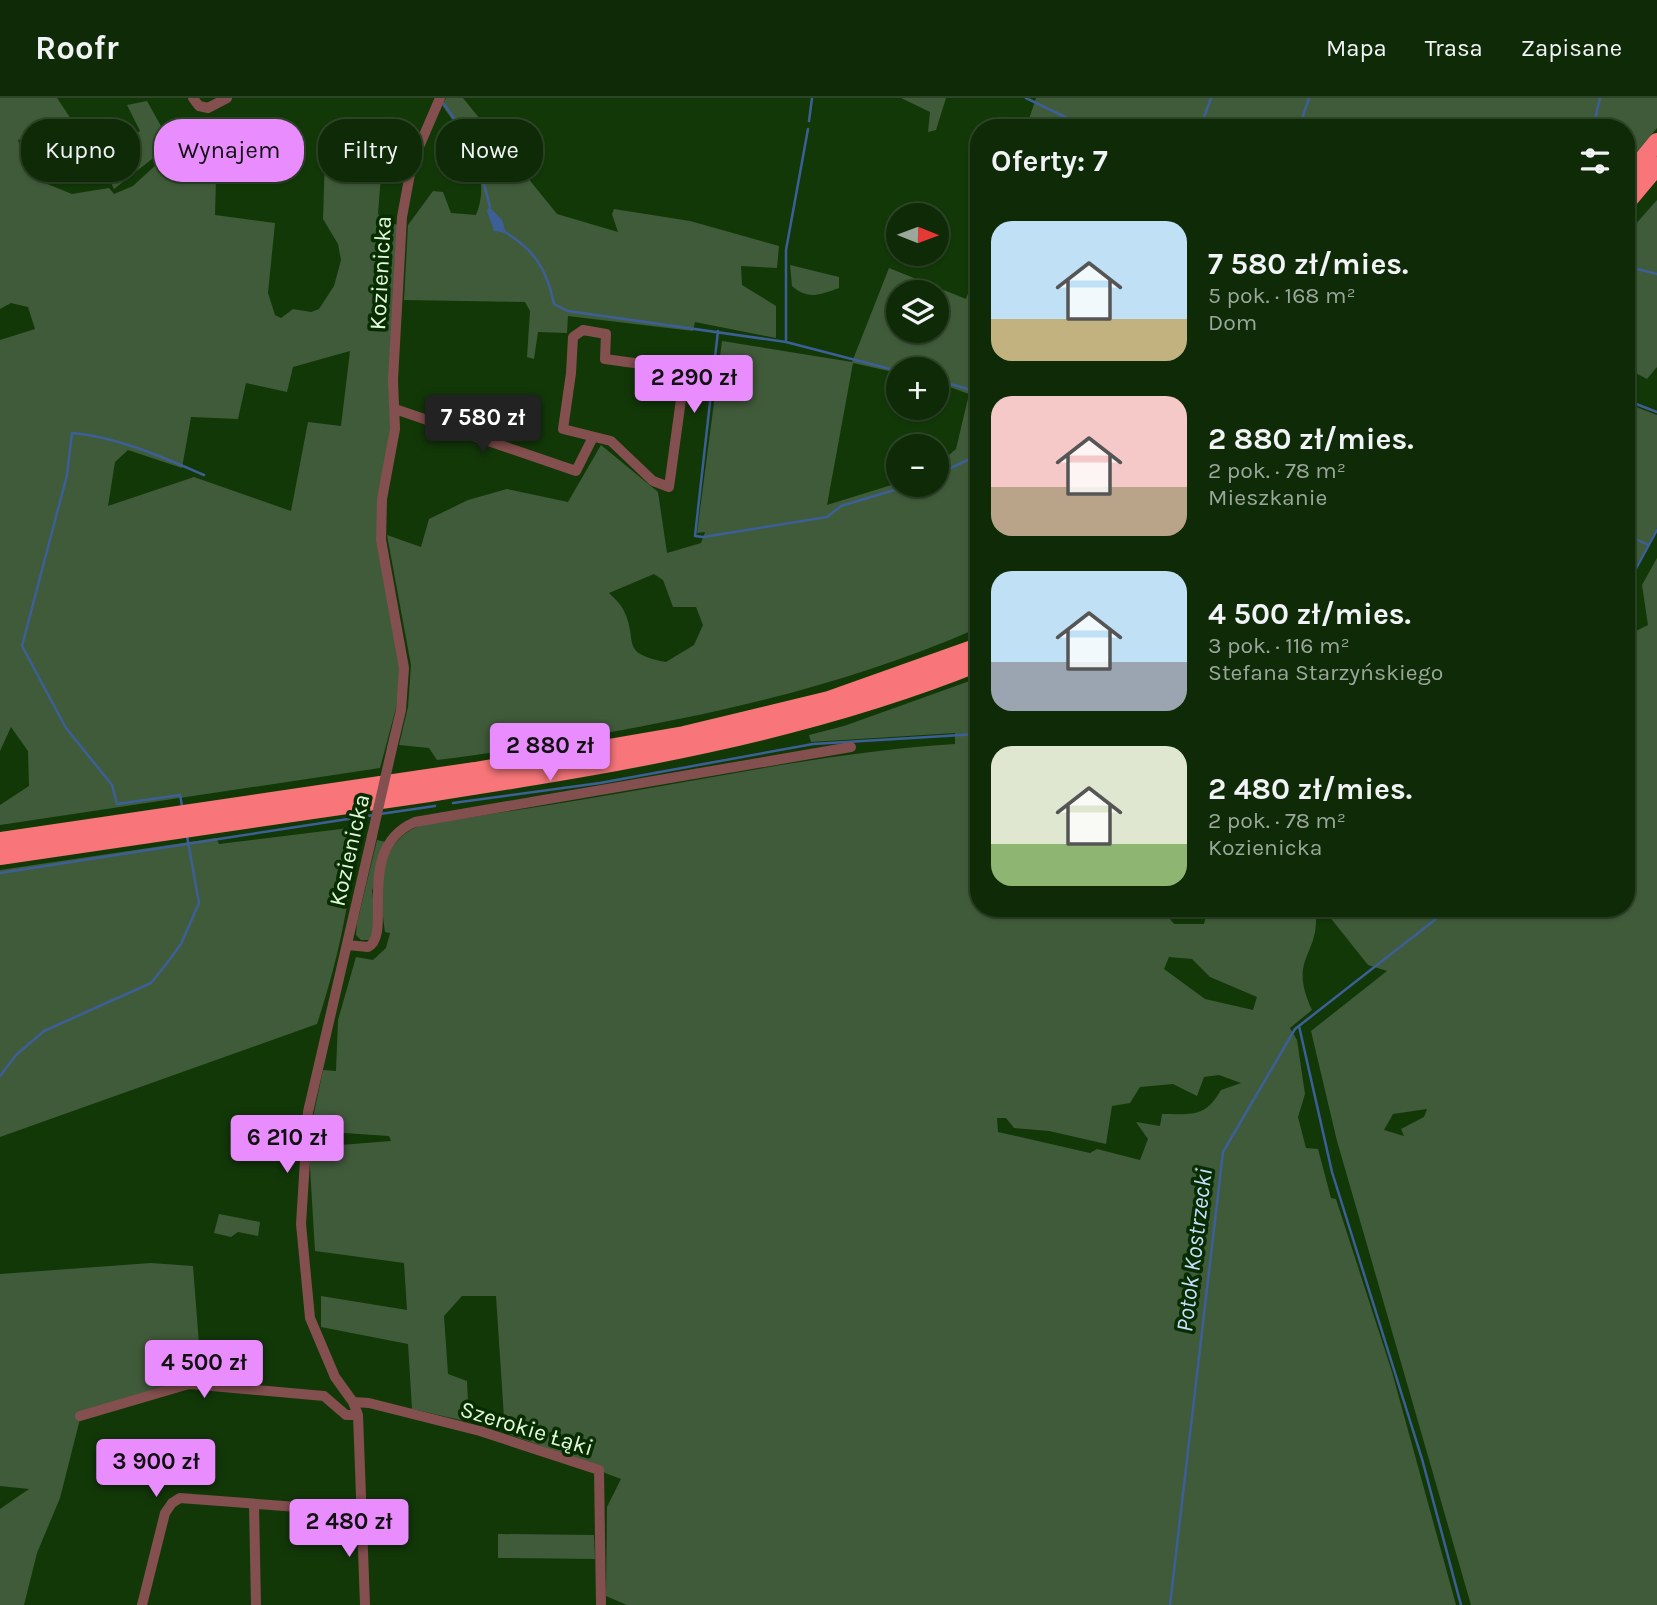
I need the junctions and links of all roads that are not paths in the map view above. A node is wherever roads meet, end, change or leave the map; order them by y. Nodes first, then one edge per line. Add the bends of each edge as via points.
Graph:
1 (193, 98) edge
2 (227, 98) edge
3 (440, 98) edge
4 (1657, 142) edge
5 (1657, 166) edge
6 (1635, 169) edge
7 (1635, 192) edge
8 (396, 410) junction
9 (593, 437) junction
10 (970, 650) edge
11 (970, 666) edge
12 (851, 747) dead end
13 (0, 841) edge
14 (0, 856) edge
15 (347, 946) junction
16 (353, 1402) junction
17 (358, 1415) junction
18 (80, 1416) dead end
19 (254, 1504) junction
20 (363, 1512) junction
21 (142, 1605) edge
22 (256, 1605) edge
23 (365, 1605) edge
24 (601, 1605) edge

1 - 2 street via 208,108
3 - 8 street, Kozienicka via 412,163 404,205
4 - 6 highway
5 - 7 highway
8 - 9 street via 576,471
8 - 15 street, Kozienicka, bridge via 381,526 404,668 401,710
9 - 9 street via 611,441 653,481 669,487 685,370 605,359 606,334 577,331 563,429
10 - 13 highway via 829,700 684,735 475,771
11 - 14 highway via 856,707 673,753
12 - 15 street via 415,822 396,834 379,870 376,942 368,947
15 - 16 street, Kozienicka via 308,1112 301,1224 310,1318 335,1377
16 - 17 street, Kozienicka
16 - 24 street, Szerokie Łąki via 480,1431 599,1471
17 - 18 street via 346,1415 324,1396 189,1384
17 - 20 street, Kozienicka
19 - 20 street
19 - 21 street via 193,1497 172,1503 165,1513
19 - 22 street
20 - 23 street, Kozienicka

